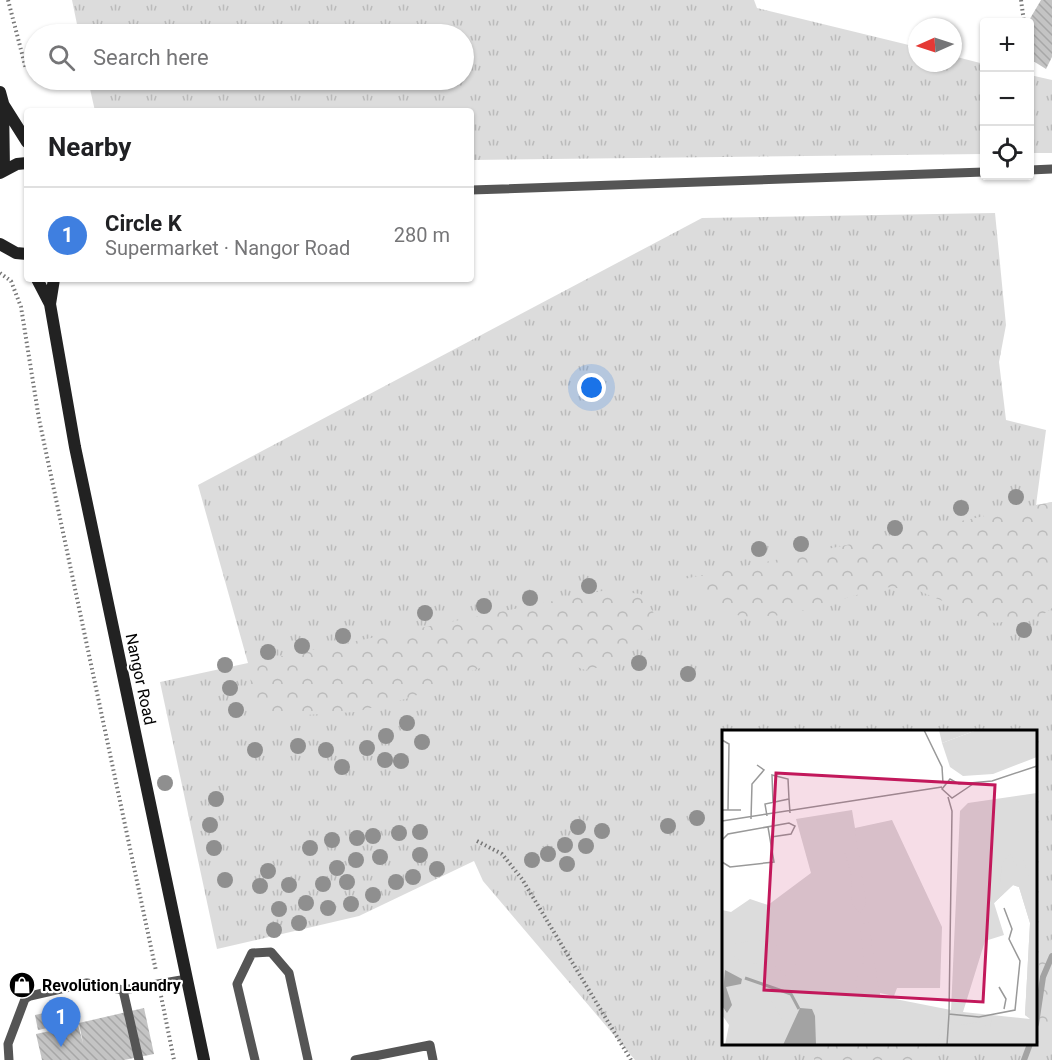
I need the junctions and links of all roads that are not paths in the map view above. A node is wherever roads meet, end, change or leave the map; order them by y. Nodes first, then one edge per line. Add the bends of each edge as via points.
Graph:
1 (1, 98) edge
2 (24, 137) edge
3 (24, 164) edge
4 (1052, 169) edge
5 (1034, 170) edge
6 (2, 172) edge
7 (980, 172) edge
8 (474, 190) edge
9 (0, 244) edge
10 (24, 255) edge
11 (39, 282) edge
12 (54, 282) edge
13 (50, 304) junction
14 (187, 979) junction
15 (123, 990) junction
16 (9, 1060) edge
17 (139, 1060) edge
18 (204, 1060) edge
19 (255, 1060) edge
20 (308, 1060) edge
21 (355, 1060) edge
22 (433, 1060) edge

1 - 2 main road
1 - 6 main road
3 - 6 main road
4 - 5 lane
7 - 8 lane
9 - 10 main road
11 - 13 main road, Nangor Road
12 - 13 main road, Nangor Road
13 - 14 main road, Nangor Road via 75,447
14 - 15 lane
14 - 18 main road, Nangor Road
15 - 16 lane via 87,983 25,999 8,1044
15 - 17 lane
19 - 20 lane via 237,984 252,953 271,952 289,973
21 - 22 lane via 430,1045

